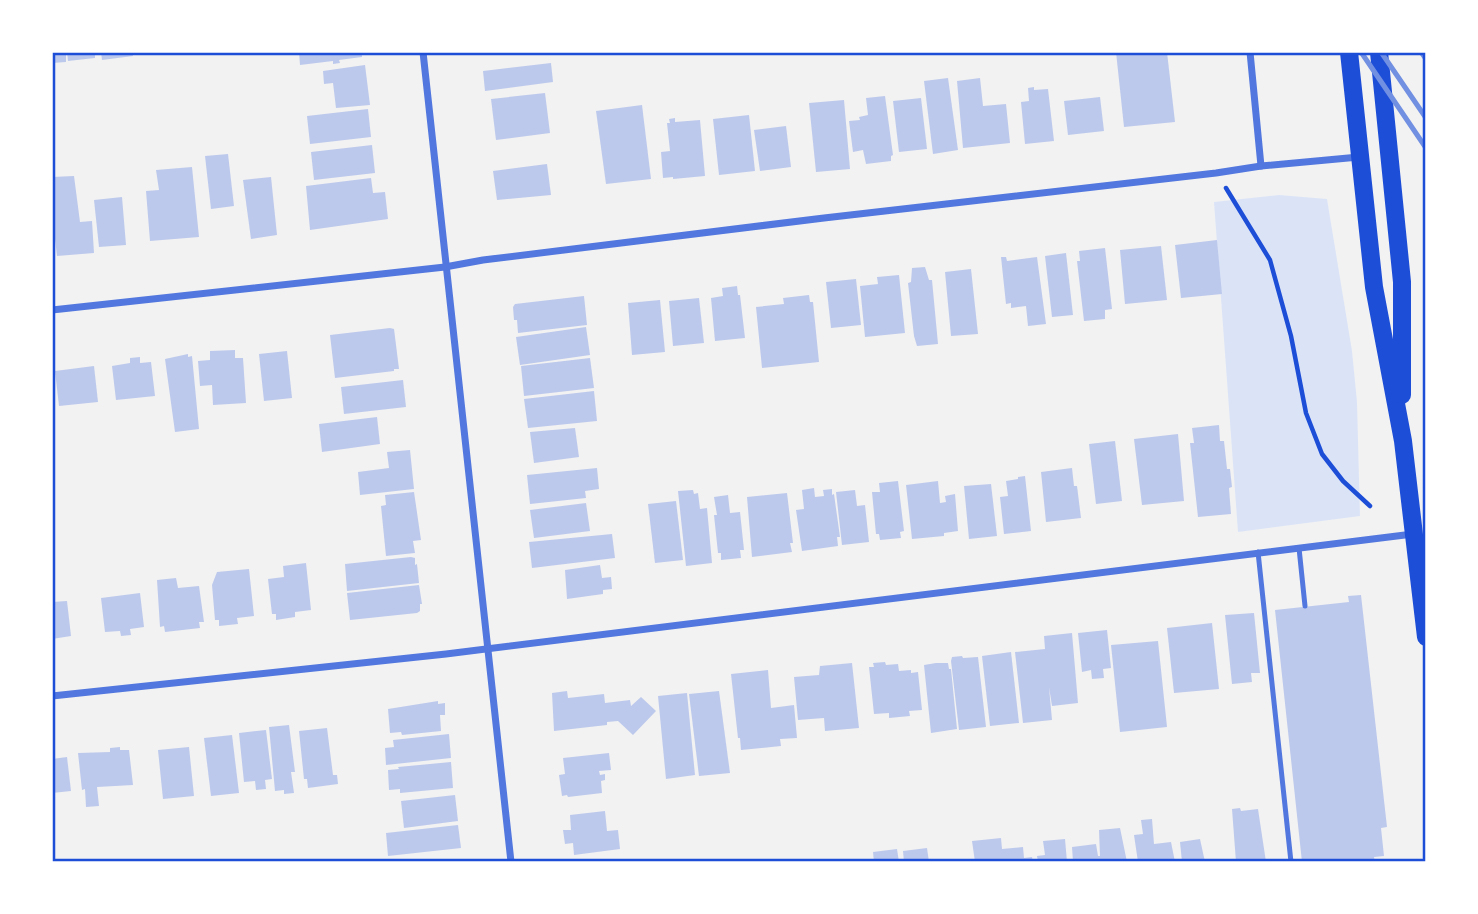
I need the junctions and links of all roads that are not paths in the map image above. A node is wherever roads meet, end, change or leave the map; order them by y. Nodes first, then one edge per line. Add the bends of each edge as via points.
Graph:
1 (423, 52) edge
2 (1250, 52) edge
3 (1349, 52) edge
4 (1379, 52) edge
5 (1360, 157) junction
6 (1261, 166) junction
7 (445, 267) junction
8 (52, 310) edge
9 (1403, 441) junction
10 (1413, 534) junction
11 (1299, 548) junction
12 (1258, 552) junction
13 (1306, 606) dead end
14 (1426, 638) edge
15 (488, 648) junction
16 (52, 696) edge
17 (510, 862) edge
18 (1291, 862) edge

1 - 7 street
2 - 6 street
3 - 5 main road
4 - 9 main road via 1402,282
5 - 6 street
5 - 9 main road via 1374,287
6 - 7 street
7 - 8 street
7 - 15 street
9 - 10 main road
10 - 11 street
10 - 14 main road
11 - 12 street
11 - 13 lane
12 - 15 street
12 - 18 lane
15 - 16 street
15 - 17 street

